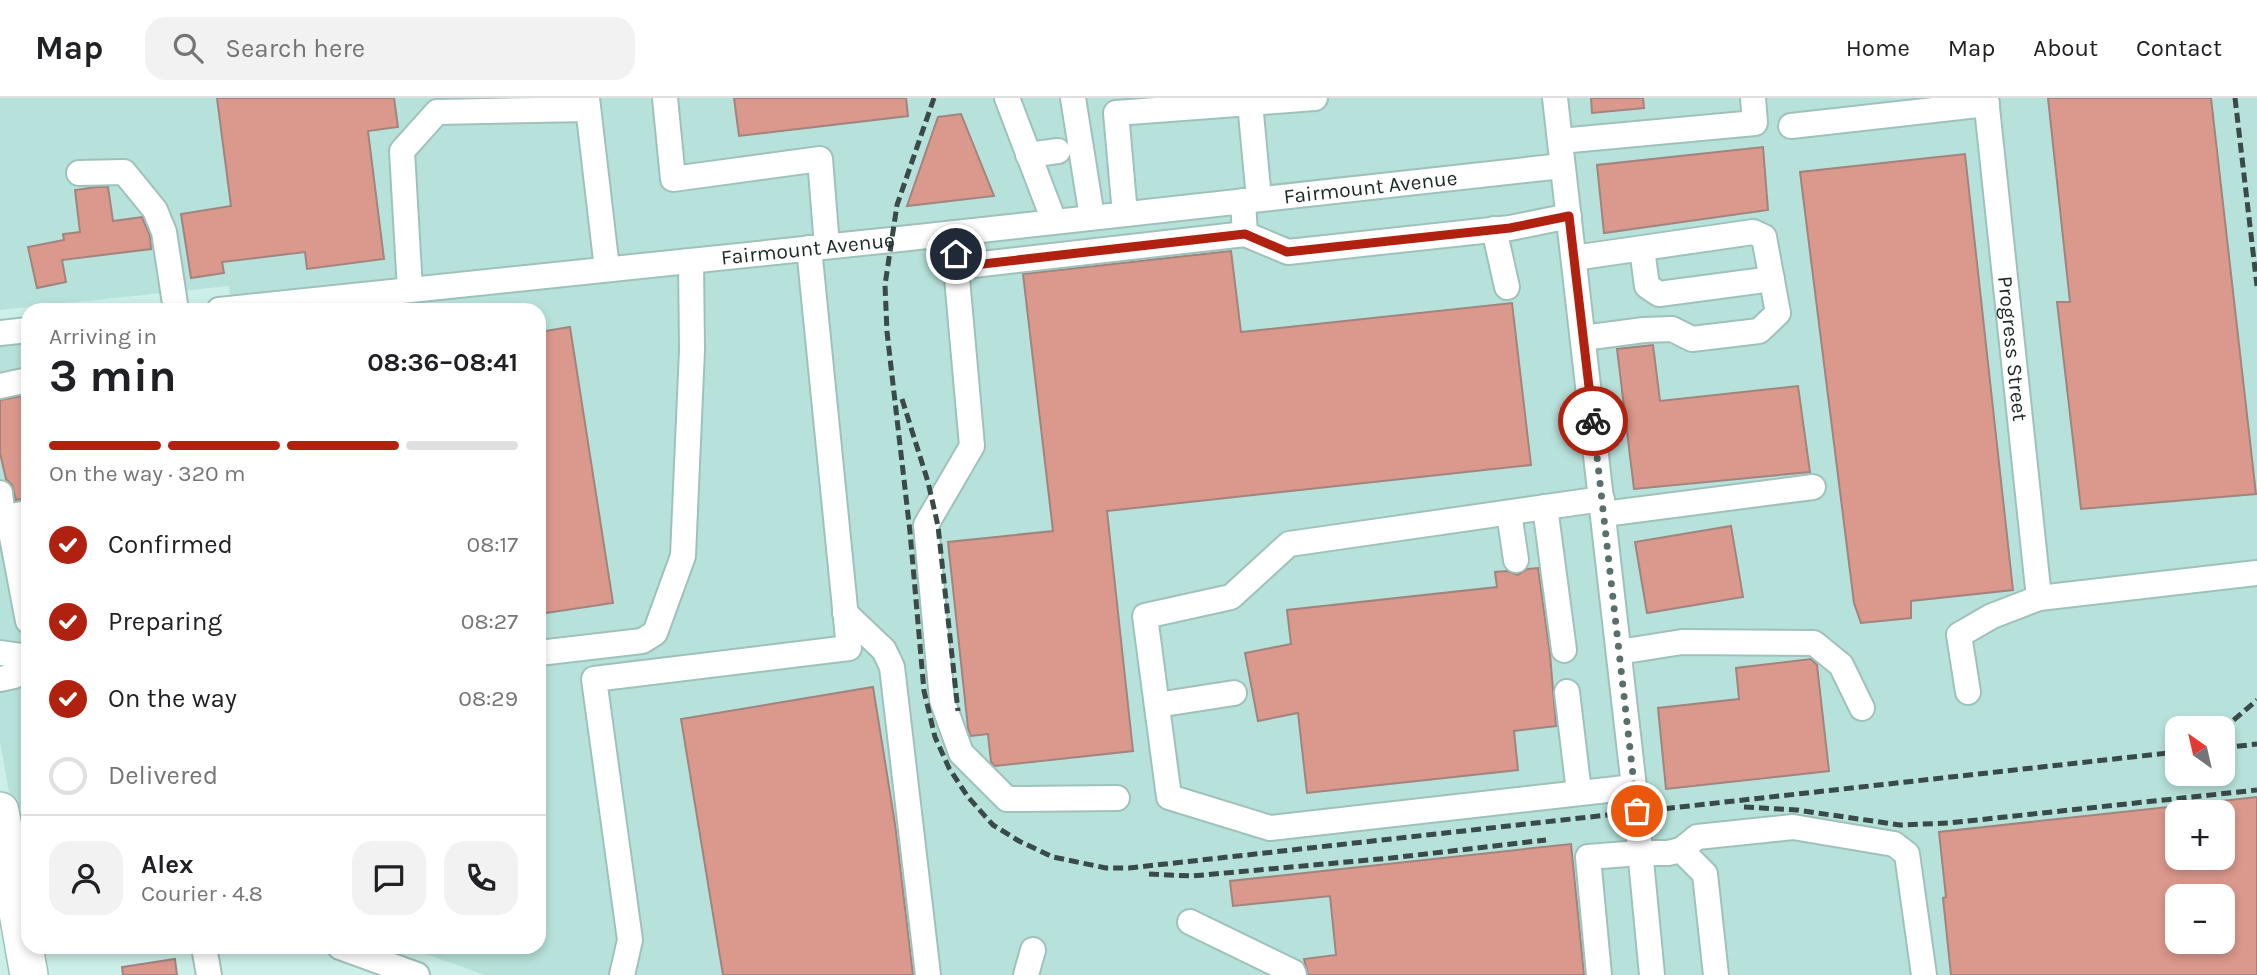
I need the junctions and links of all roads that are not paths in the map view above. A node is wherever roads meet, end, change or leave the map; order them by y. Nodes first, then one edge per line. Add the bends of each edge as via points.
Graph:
1 (665, 98) edge
2 (1007, 98) edge
3 (1073, 98) edge
4 (1315, 98) edge
5 (1555, 98) edge
6 (1753, 98) edge
7 (1986, 101) edge
8 (587, 103) edge
9 (1251, 103) junction
10 (1791, 126) dead end
11 (1560, 141) junction
12 (1058, 151) dead end
13 (1028, 155) junction
14 (1562, 166) junction
15 (79, 173) dead end
16 (1251, 200) junction
17 (1125, 214) junction
18 (1569, 216) junction
19 (1092, 217) junction
20 (1054, 221) junction
21 (1494, 229) junction
22 (954, 232) junction
23 (1245, 234) junction
24 (818, 247) junction
25 (1649, 247) junction
26 (1574, 258) junction
27 (691, 261) junction
28 (956, 267) junction
29 (607, 270) junction
30 (1772, 279) junction
31 (1507, 287) dead end
32 (410, 290) junction
33 (175, 303) edge
34 (286, 303) edge
35 (21, 331) edge
36 (0, 333) edge
37 (1583, 338) junction
38 (21, 382) edge
39 (0, 386) edge
40 (1813, 487) dead end
41 (1603, 506) junction
42 (12, 507) edge
43 (1545, 507) junction
44 (1497, 514) junction
45 (1516, 560) dead end
46 (21, 571) edge
47 (2257, 573) edge
48 (2039, 598) junction
49 (845, 614) junction
50 (1564, 650) dead end
51 (546, 652) edge
52 (1619, 652) junction
53 (0, 653) edge
54 (21, 656) edge
55 (21, 670) edge
56 (0, 679) edge
57 (1567, 692) dead end
58 (1968, 692) dead end
59 (1234, 693) dead end
60 (1157, 705) junction
61 (1862, 708) dead end
62 (1634, 787) junction
63 (1579, 792) junction
64 (1117, 798) dead end
65 (0, 811) edge
66 (1681, 850) junction
67 (1640, 853) junction
68 (21, 916) edge
69 (1190, 922) dead end
70 (1033, 950) dead end
71 (27, 954) edge
72 (205, 954) edge
73 (359, 954) edge
74 (29, 975) edge
75 (209, 975) edge
76 (417, 975) edge
77 (622, 975) edge
78 (928, 975) edge
79 (1026, 975) edge
80 (1294, 975) edge
81 (1599, 975) edge
82 (1652, 975) edge
83 (1716, 975) edge
84 (1924, 975) edge

1 - 24 street via 673,178 820,159
2 - 13 street
3 - 19 street
4 - 9 street
5 - 11 street
6 - 11 street via 1755,123
7 - 10 street
7 - 48 street, Progress Street
8 - 29 street
8 - 32 street via 437,112 402,151
9 - 16 street
9 - 17 street via 1116,113
11 - 14 street
12 - 13 street
13 - 20 street
14 - 16 street, Fairmount Avenue
14 - 18 street
15 - 33 street via 124,172 155,210 164,232
16 - 17 street, Fairmount Avenue
16 - 23 street
17 - 19 street, Fairmount Avenue
18 - 21 street
18 - 26 street
19 - 20 street, Fairmount Avenue
20 - 22 street, Fairmount Avenue
21 - 23 street via 1287,252
21 - 31 street
22 - 24 street, Fairmount Avenue
22 - 28 street
23 - 28 street
24 - 27 street, Fairmount Avenue
24 - 49 street
25 - 26 street
25 - 30 street via 1753,232 1764,237
25 - 30 street via 1647,286 1659,294
26 - 37 street
27 - 29 street, Fairmount Avenue
27 - 51 street via 683,556 663,615 655,633 642,641
28 - 64 street via 972,446 926,525 942,700 961,752 1007,799
29 - 32 street, Fairmount Avenue
30 - 37 street via 1778,313 1759,331 1692,339 1672,329 1644,330
32 - 34 street, Fairmount Avenue
35 - 36 street
37 - 41 street
38 - 39 street
40 - 41 street
41 - 43 street
41 - 52 street
42 - 46 street
43 - 44 street
43 - 50 street
44 - 45 street
44 - 60 street via 1289,544 1231,597 1145,616
47 - 48 street
48 - 58 street via 1959,635
49 - 77 street via 849,648 594,679 630,940
49 - 78 street via 884,650 892,667
52 - 61 street via 1682,642 1814,643 1841,665
52 - 62 street
53 - 54 street
55 - 56 street
57 - 63 street
59 - 60 street
60 - 63 street via 1170,797 1270,828
62 - 63 street
62 - 67 street
65 - 68 highway
66 - 67 street
66 - 83 street via 1705,874
66 - 84 street via 1697,837 1793,827 1894,844 1907,854
67 - 81 street via 1588,857
67 - 82 street
69 - 80 street
70 - 79 street
71 - 74 highway
72 - 75 street
73 - 76 street

